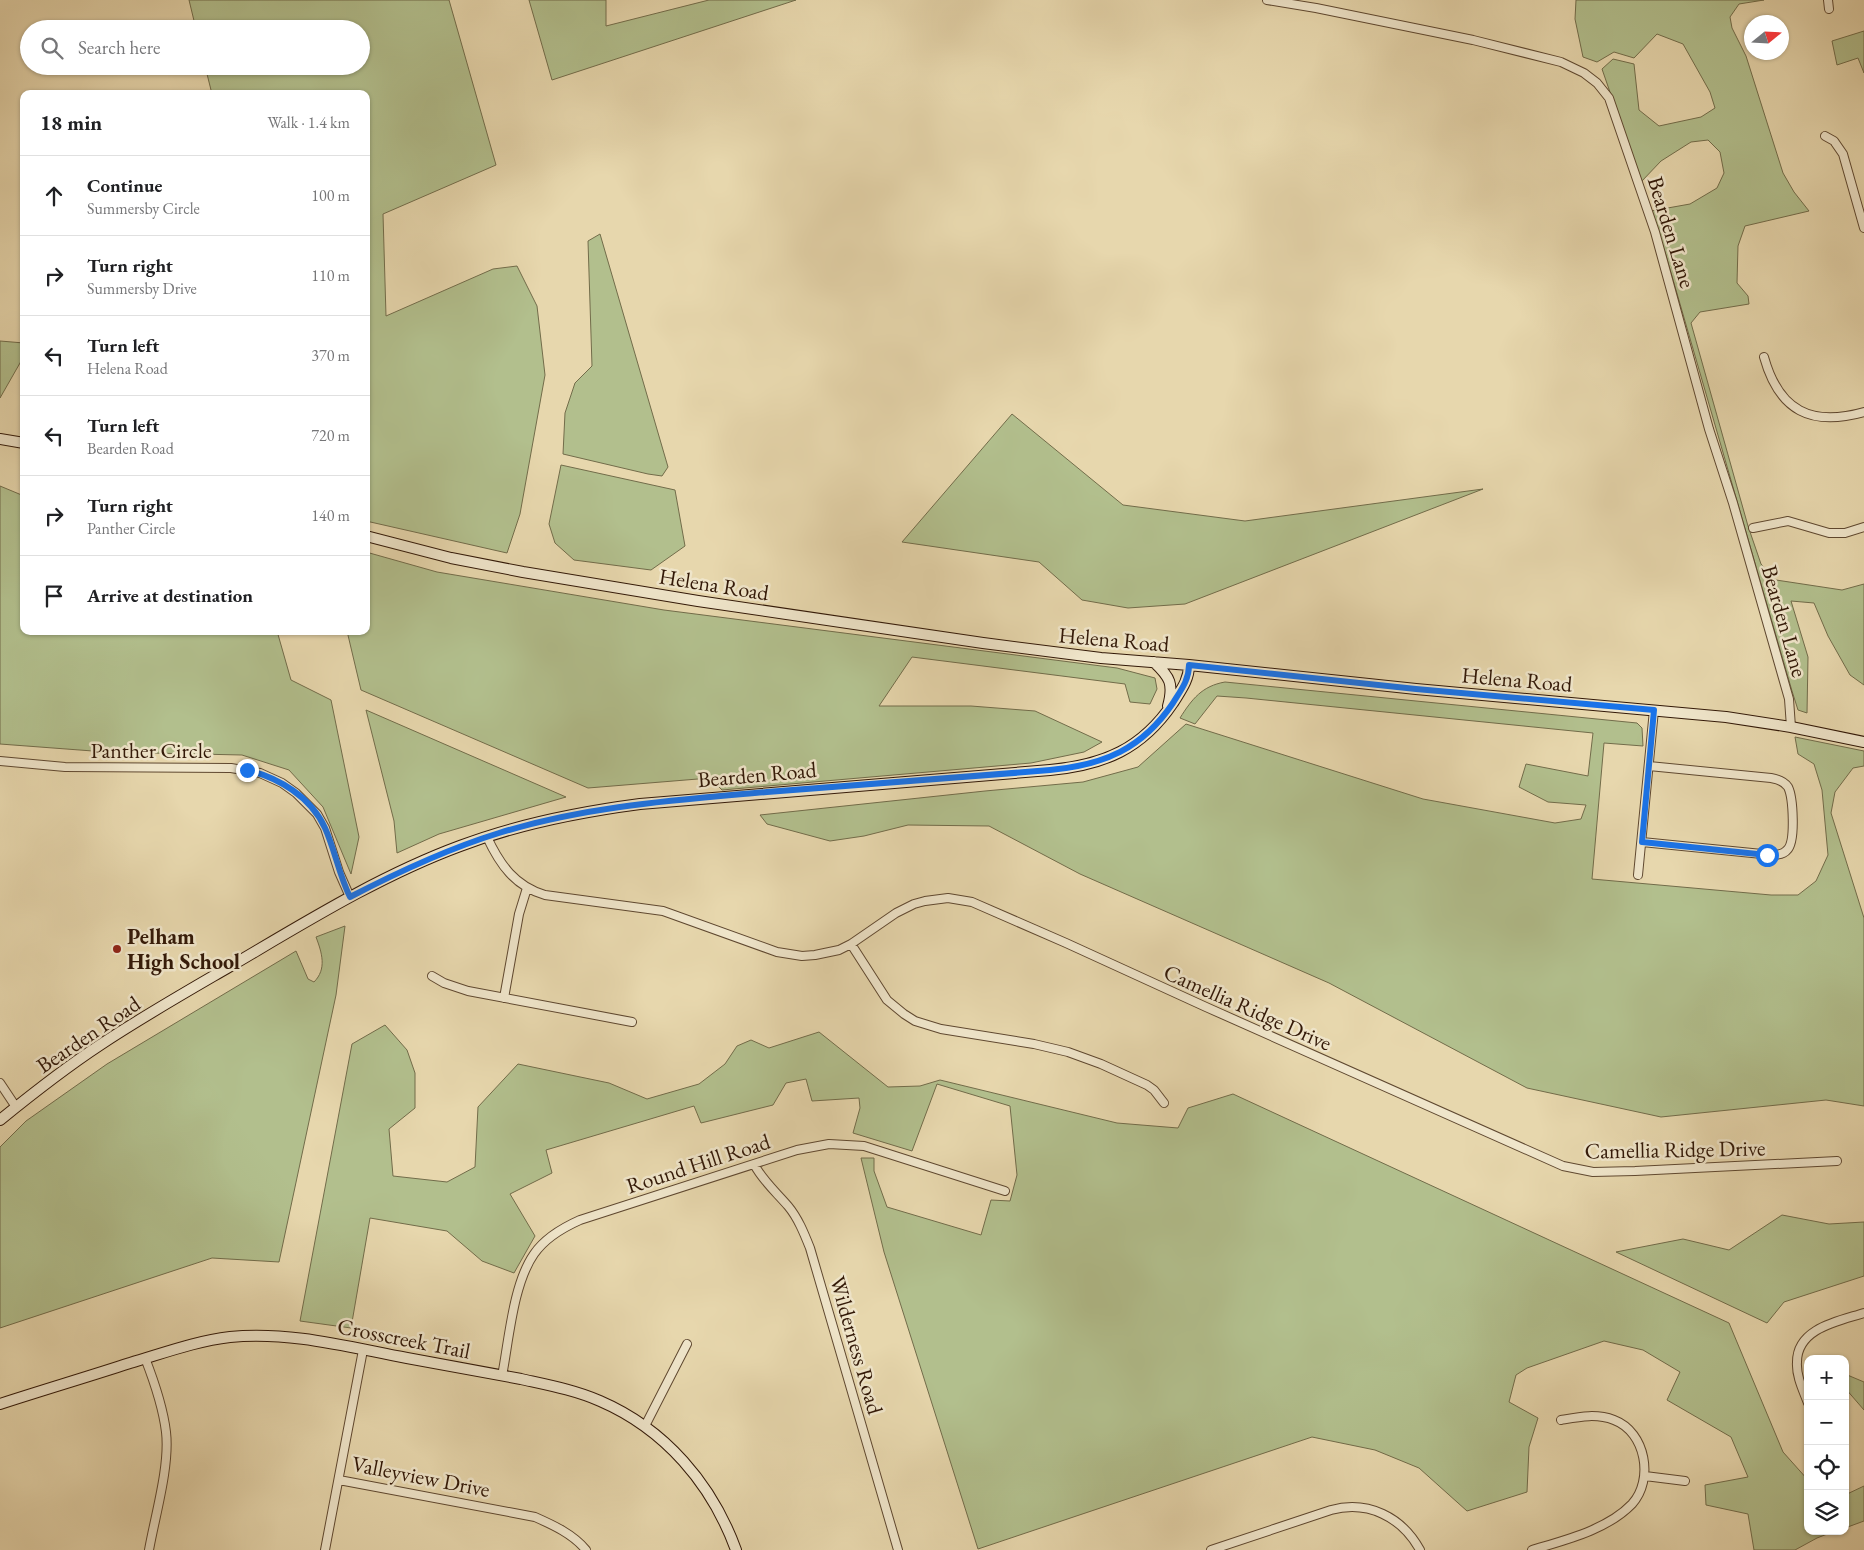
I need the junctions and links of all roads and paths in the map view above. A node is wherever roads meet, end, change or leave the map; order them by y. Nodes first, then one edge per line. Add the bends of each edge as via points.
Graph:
1 (1267, 0) edge
2 (1828, 0) edge
3 (1829, 9) dead end
4 (1824, 136) dead end
5 (1864, 228) edge
6 (1764, 357) dead end
7 (1864, 412) edge
8 (0, 439) edge
9 (20, 442) edge
10 (1864, 527) edge
11 (1753, 528) dead end
12 (370, 537) edge
13 (1154, 662) junction
14 (1189, 665) junction
15 (1167, 710) junction
16 (1654, 710) junction
17 (1791, 727) junction
18 (1864, 742) edge
19 (0, 761) edge
20 (1649, 766) junction
21 (487, 837) junction
22 (1642, 842) junction
23 (1638, 875) dead end
24 (527, 888) junction
25 (350, 897) junction
26 (851, 944) junction
27 (432, 976) dead end
28 (504, 998) junction
29 (632, 1022) dead end
30 (0, 1083) edge
31 (1164, 1104) dead end
32 (16, 1107) junction
33 (0, 1120) edge
34 (1837, 1161) dead end
35 (754, 1164) junction
36 (1005, 1191) dead end
37 (1864, 1314) edge
38 (687, 1344) dead end
39 (364, 1350) junction
40 (145, 1358) junction
41 (502, 1376) junction
42 (1807, 1400) edge
43 (0, 1404) edge
44 (1561, 1420) dead end
45 (645, 1426) junction
46 (1645, 1476) junction
47 (339, 1480) junction
48 (1685, 1481) dead end
49 (149, 1550) edge
50 (326, 1550) edge
51 (586, 1550) edge
52 (736, 1550) edge
53 (898, 1550) edge
54 (1211, 1550) edge
55 (1420, 1550) edge
56 (1532, 1550) edge

1 - 17 street, Bearden Lane via 1473,40 1561,62 1584,73 1609,98 1656,232 1709,429 1786,690
2 - 3 street
4 - 5 street via 1834,141 1842,154
6 - 7 street via 1778,392 1800,410 1816,417 1831,418
8 - 9 street
10 - 11 street via 1829,532 1788,521
12 - 13 street, Helena Road via 488,566 698,601 983,644
13 - 14 street, Helena Road
13 - 15 street via 1170,680
14 - 15 street, Bearden Road via 1187,680
14 - 16 street, Helena Road
15 - 21 street, Bearden Road via 1152,729 1127,749 1099,761 1069,768 660,802 568,816
16 - 17 street, Helena Road
16 - 20 street
17 - 18 street, Helena Road
19 - 25 street, Panther Circle via 75,767 242,769 260,773 296,793 317,814
20 - 22 street
20 - 22 street via 1770,778 1782,782 1791,797 1792,841 1788,850 1778,855
21 - 24 street via 506,871
21 - 25 street, Bearden Road via 408,867
22 - 23 street
24 - 26 street, Camellia Ridge Drive via 545,895 663,911 788,955 815,955
24 - 28 street via 519,914
25 - 32 street, Bearden Road via 120,1032
26 - 31 street via 886,1000 915,1020 940,1029 1043,1046 1085,1057 1147,1084
26 - 34 street, Camellia Ridge Drive via 914,904 960,899 984,906 1563,1166 1594,1172
27 - 28 street via 468,991
28 - 29 street
30 - 32 street
32 - 33 street, Bearden Road
35 - 36 street, Round Hill Road via 812,1146 847,1144 877,1149
35 - 41 street, Round Hill Road via 580,1220 548,1238 534,1254 521,1279
35 - 53 street, Wilderness Road via 789,1207 810,1248
37 - 42 street via 1820,1329 1802,1344 1796,1363
38 - 45 street
39 - 40 street, Crosscreek Trail via 315,1340 255,1335 196,1343
39 - 41 street, Crosscreek Trail
39 - 47 street, Valleyview Drive
40 - 43 street, Crosscreek Trail
40 - 49 street via 159,1403 166,1441 164,1473
41 - 45 street, Crosscreek Trail via 580,1393
44 - 46 street via 1597,1416 1622,1424 1640,1447
45 - 52 street, Crosscreek Trail via 693,1471 713,1501
46 - 48 street
46 - 56 street via 1636,1499 1622,1512 1577,1536
47 - 50 street
47 - 51 street, Valleyview Drive via 535,1517 572,1537
54 - 55 street via 1351,1506 1377,1511 1393,1519 1407,1531

